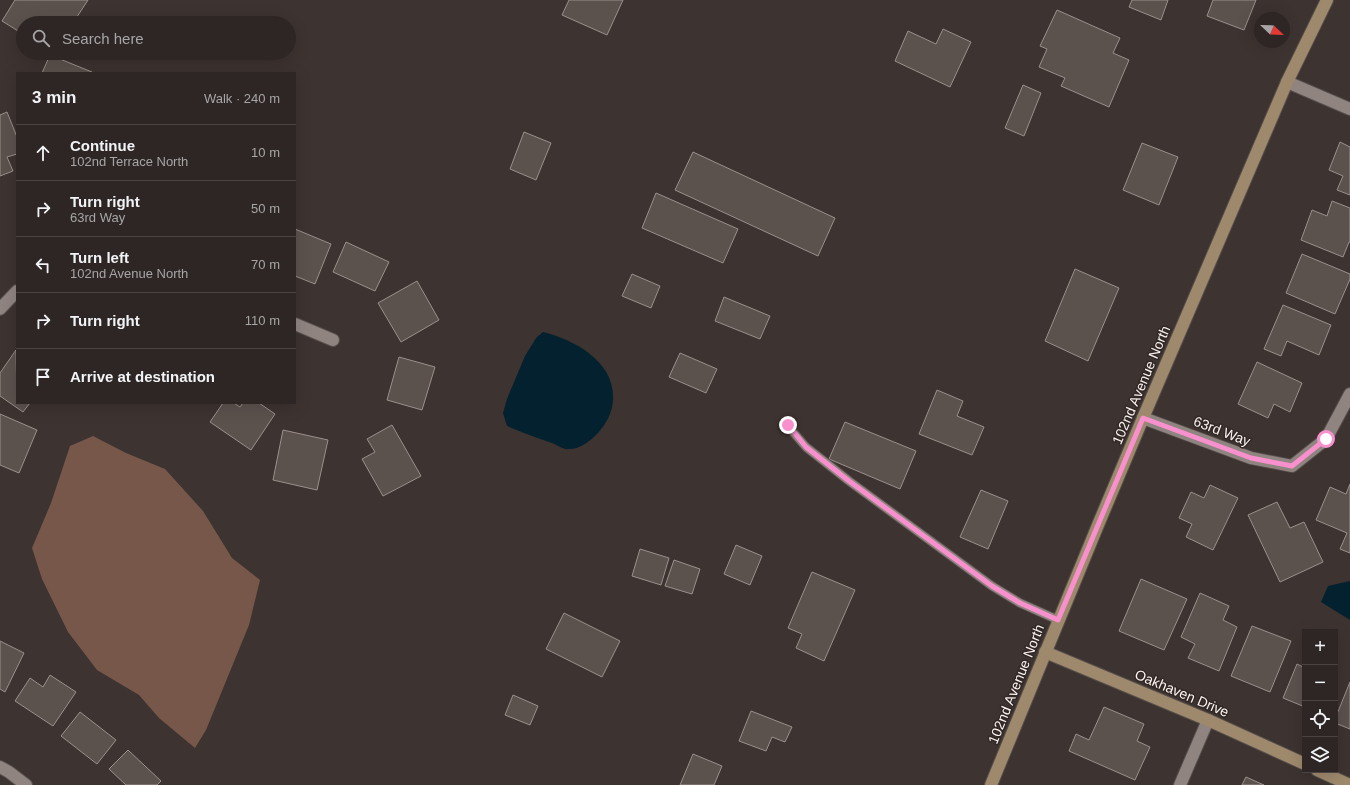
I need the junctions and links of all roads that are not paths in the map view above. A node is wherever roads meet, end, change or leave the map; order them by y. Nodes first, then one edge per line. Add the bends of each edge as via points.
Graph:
1 (1327, 0) edge
2 (1287, 82) junction
3 (1350, 109) edge
4 (16, 292) edge
5 (0, 309) edge
6 (296, 324) edge
7 (333, 340) dead end
8 (1350, 394) edge
9 (1143, 418) junction
10 (788, 425) dead end
11 (1058, 620) junction
12 (1045, 652) junction
13 (1208, 720) junction
14 (1302, 763) edge
15 (0, 767) edge
16 (1324, 773) edge
17 (26, 785) edge
18 (991, 785) edge
19 (1180, 785) edge
20 (1350, 785) edge

1 - 2 street, 102nd Avenue North
2 - 3 street
2 - 9 street, 102nd Avenue North
4 - 5 street
6 - 7 street
8 - 9 street, 63rd Way via 1326,439 1292,466 1251,458
9 - 11 street, 102nd Avenue North
10 - 11 lane via 806,447 849,481 986,581 1020,603
11 - 12 street, 102nd Avenue North
12 - 13 street, Oakhaven Drive
12 - 18 street, 102nd Avenue North
13 - 14 street, Oakhaven Drive
13 - 19 street
15 - 17 street
16 - 20 street

